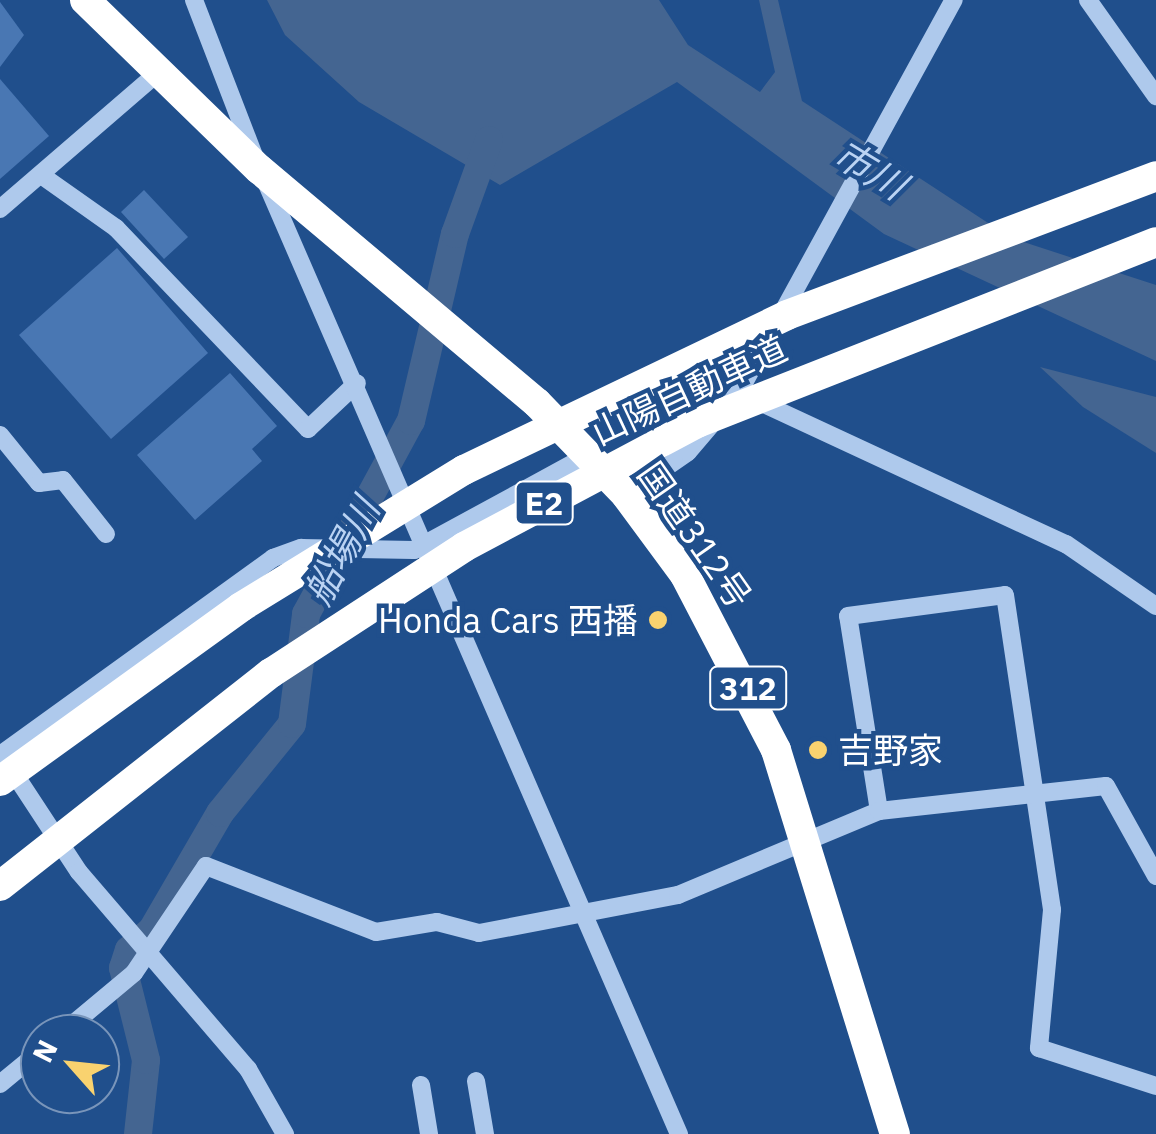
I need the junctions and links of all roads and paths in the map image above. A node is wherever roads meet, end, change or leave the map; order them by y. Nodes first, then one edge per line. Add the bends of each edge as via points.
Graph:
1 (85, 0) edge
2 (194, 0) edge
3 (1088, 0) edge
4 (948, 2) edge
5 (155, 76) junction
6 (1156, 96) edge
7 (259, 169) junction
8 (41, 176) junction
9 (1156, 176) edge
10 (0, 209) edge
11 (1156, 242) edge
12 (358, 383) junction
13 (742, 387) junction
14 (0, 434) edge
15 (588, 455) junction
16 (626, 494) junction
17 (106, 534) dead end
18 (426, 544) junction
19 (1156, 606) edge
20 (0, 760) edge
21 (1036, 794) junction
22 (878, 812) junction
23 (807, 840) junction
24 (1156, 876) edge
25 (0, 886) edge
26 (585, 913) junction
27 (149, 951) junction
28 (85, 1014) edge
29 (20, 1068) edge
30 (476, 1081) dead end
31 (0, 1084) edge
32 (420, 1085) dead end
33 (1156, 1086) edge
34 (286, 1134) edge
35 (429, 1134) edge
36 (484, 1134) edge
37 (679, 1134) edge
38 (895, 1134) edge

1 - 5 highway, 国道312号 / 312
2 - 7 street
3 - 6 street
4 - 13 street, bridge
5 - 7 highway, 国道312号 / 312
5 - 8 street
7 - 12 street
7 - 15 highway, 国道312号 / 312 via 452,328
8 - 10 street
8 - 12 street via 116,228 308,429
9 - 20 highway, 山陽自動車道 / E2, bridge via 786,316 482,461
11 - 25 highway, 山陽自動車道 / E2, bridge via 697,423 481,538 272,673
12 - 18 street
13 - 16 street via 688,452
13 - 19 street via 1066,544
14 - 17 street via 38,483 63,480
15 - 16 highway, 国道312号 / 312
15 - 18 street
16 - 23 highway, 国道312号 / 312 via 729,650
18 - 20 street, bridge via 371,552 302,548 273,558
18 - 26 street
20 - 27 street
21 - 22 street
21 - 22 street via 1006,595 848,616
21 - 24 street via 1113,790
21 - 33 street via 1052,924 1039,1048
22 - 23 street
23 - 26 street via 678,895
23 - 38 highway, 国道312号 / 312
26 - 27 street via 479,933 448,922 376,932 206,866
26 - 37 street
27 - 28 street via 134,974
27 - 34 street via 248,1068
29 - 31 street
30 - 36 street
32 - 35 street

